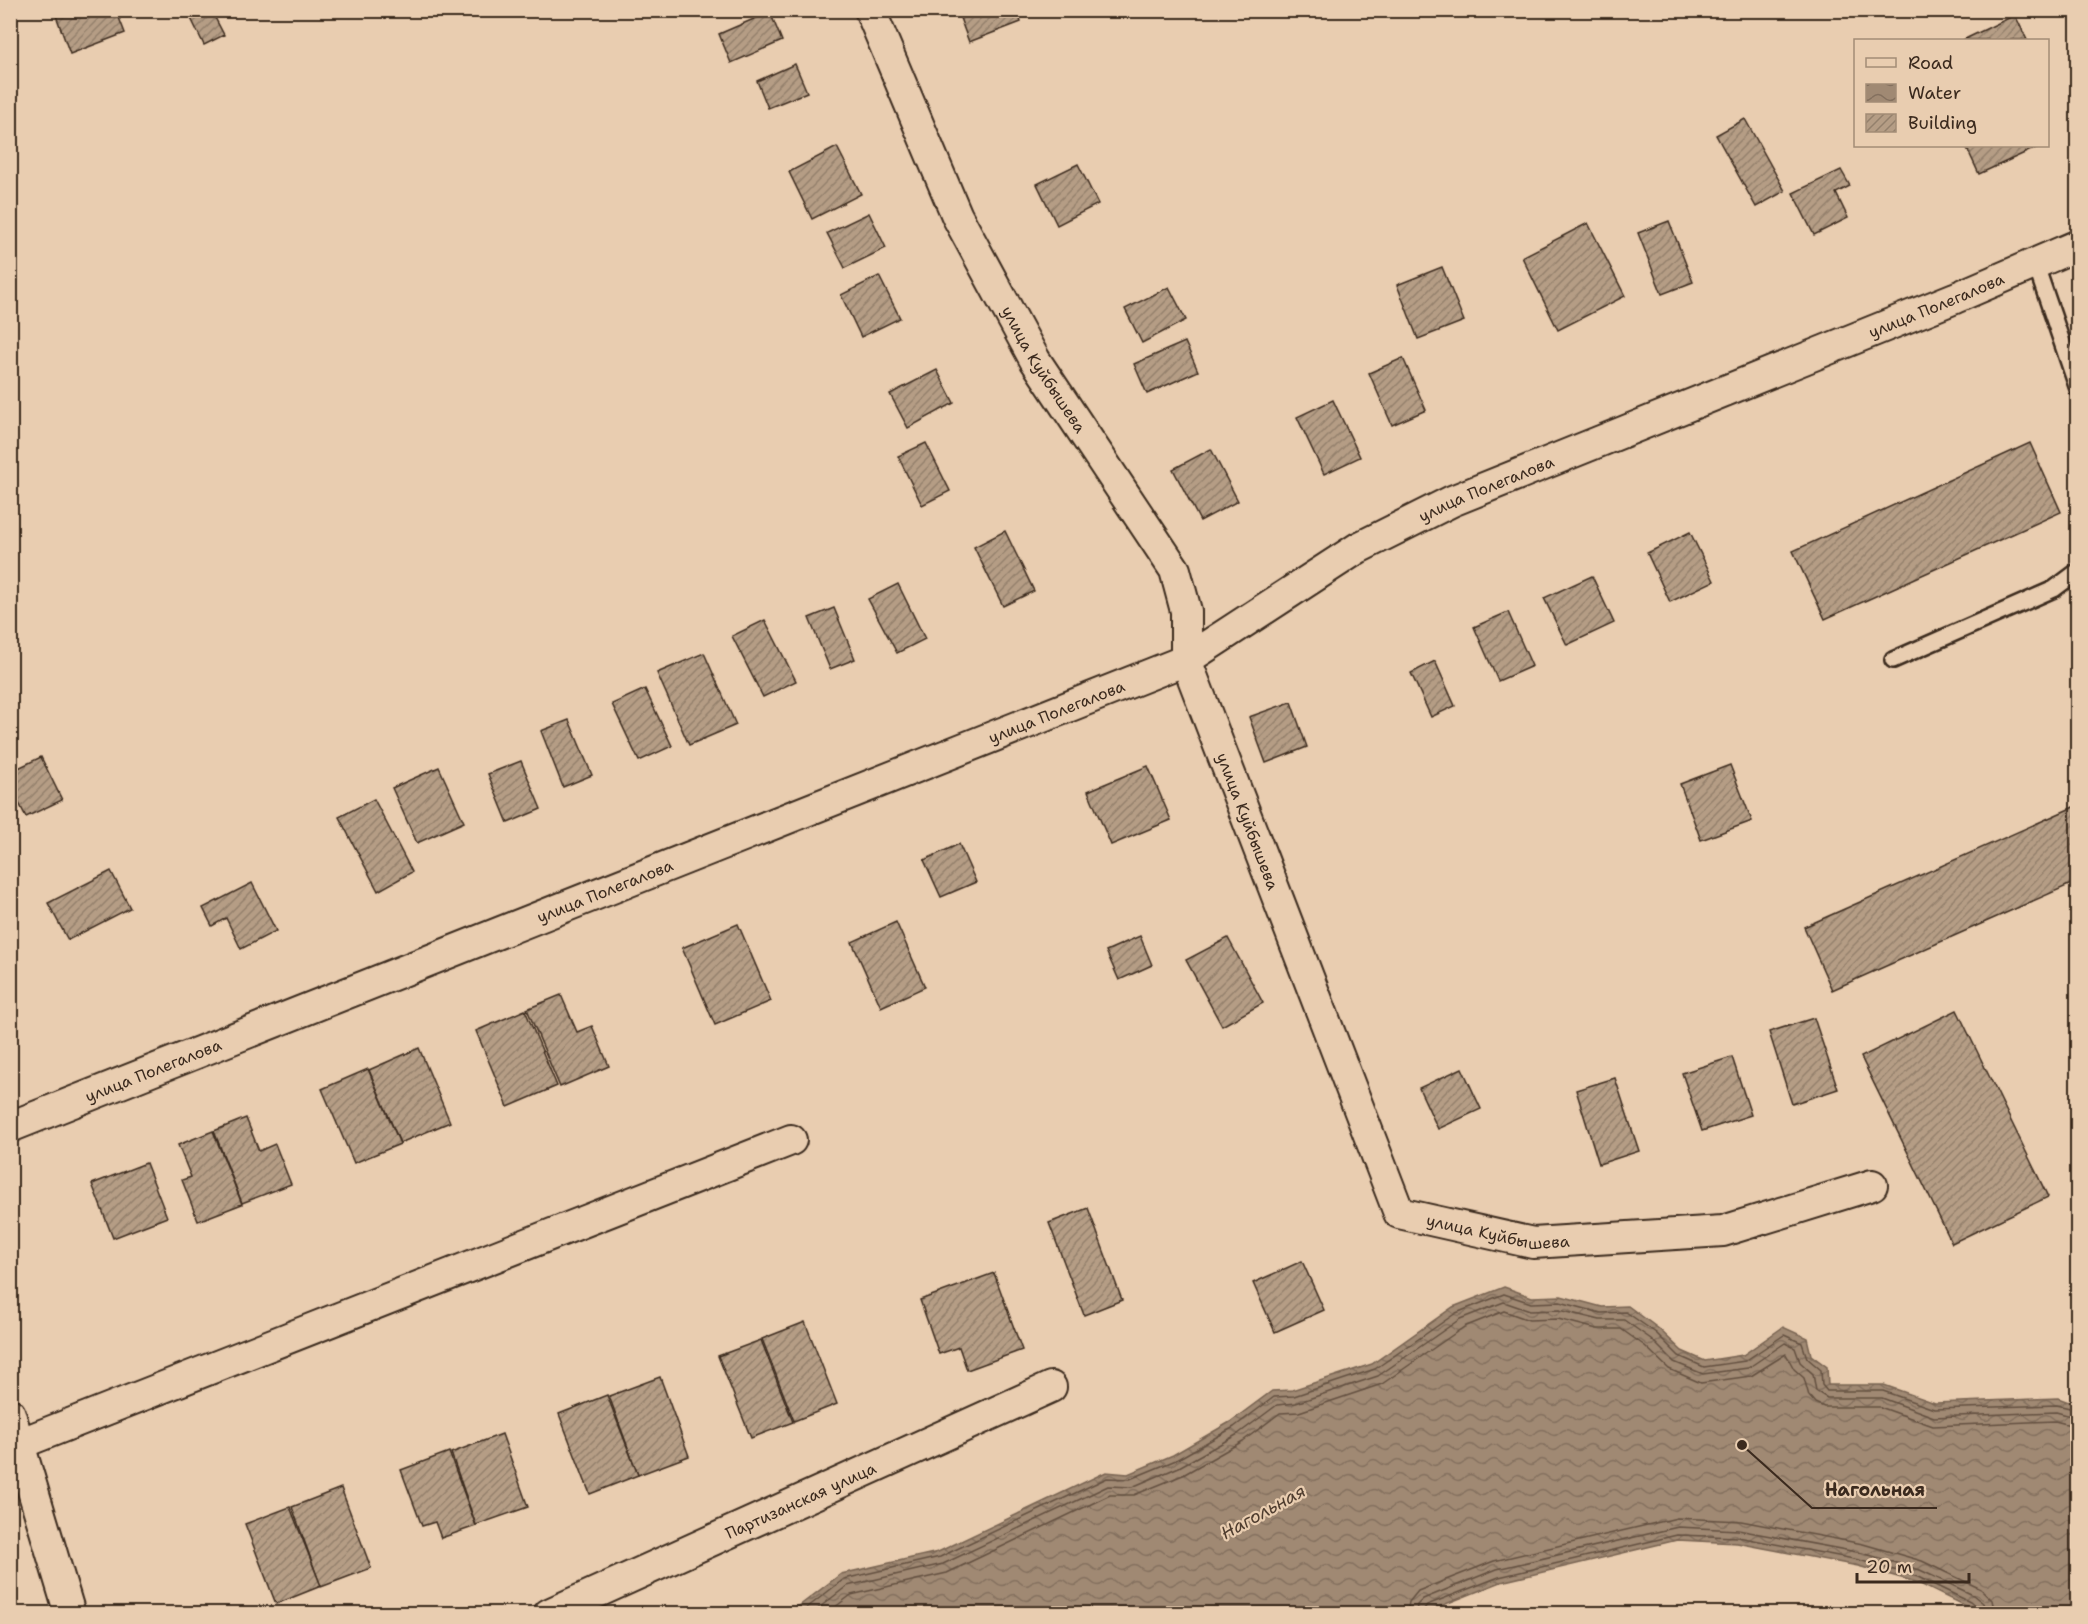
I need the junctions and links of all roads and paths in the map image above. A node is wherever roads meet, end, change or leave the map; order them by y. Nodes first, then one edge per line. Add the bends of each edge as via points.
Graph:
1 (870, 10) edge
2 (2078, 245) edge
3 (2035, 264) junction
4 (2078, 389) edge
5 (2078, 571) edge
6 (1186, 660) junction
7 (1893, 660) dead end
8 (10, 1127) edge
9 (791, 1140) dead end
10 (1872, 1185) dead end
11 (1051, 1387) dead end
12 (10, 1414) edge
13 (19, 1444) junction
14 (70, 1614) edge
15 (549, 1614) edge

1 - 6 street, улица Куйбышева via 957,216 1035,360 1174,570 1186,611
2 - 3 street, улица Полегалова
3 - 4 lane
3 - 6 street, улица Полегалова via 1452,501 1358,548
5 - 7 lane via 2054,589
6 - 8 street, улица Полегалова
6 - 10 street, улица Куйбышева via 1399,1213 1533,1243 1723,1231
9 - 13 street
11 - 15 street, Партизанская улица
12 - 13 street
13 - 14 street

